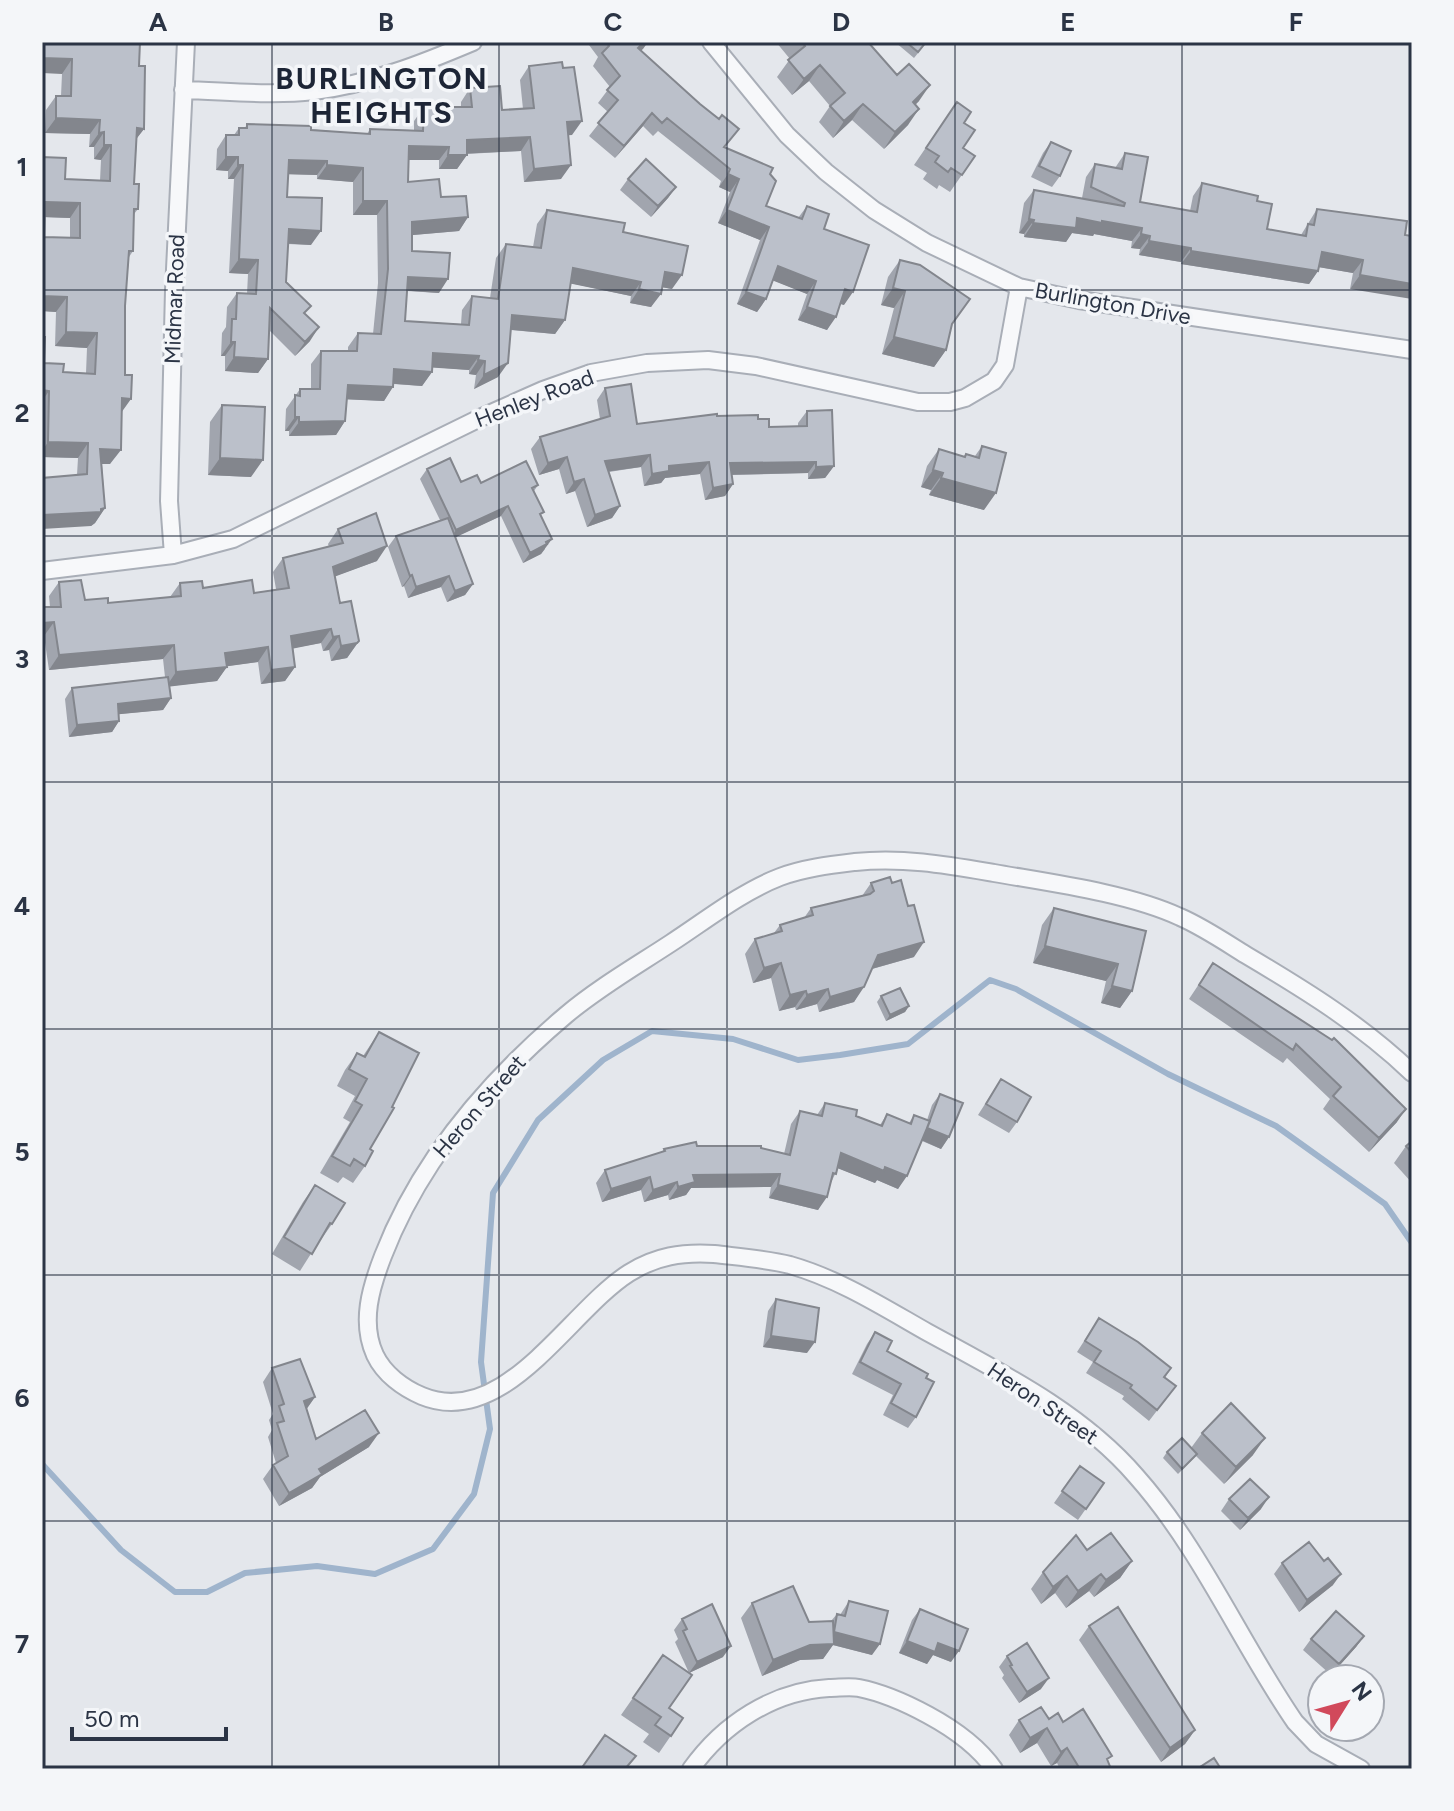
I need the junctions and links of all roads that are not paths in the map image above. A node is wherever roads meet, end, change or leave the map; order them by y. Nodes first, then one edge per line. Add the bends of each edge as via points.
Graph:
1 (186, 42) edge
2 (473, 42) edge
3 (711, 42) edge
4 (183, 90) junction
5 (1019, 287) junction
6 (1412, 350) edge
7 (173, 555) junction
8 (42, 571) edge
9 (1412, 1073) edge
10 (691, 1769) edge
11 (994, 1769) edge
12 (1361, 1769) edge

1 - 4 street, Midmar Road
2 - 4 street via 396,74 340,87
3 - 5 street, Burlington Drive via 787,135 826,172 927,243
4 - 7 street, Midmar Road via 169,501
5 - 6 street, Burlington Drive
5 - 7 street, Henley Road via 1005,365 994,381 965,398 918,402 708,360 591,373 480,418 233,539
7 - 8 street, Henley Road
9 - 12 street, Heron Street via 1327,1003 1177,915 1055,884 920,860 812,869 777,878 736,901 569,1013 483,1096 435,1154 398,1217 371,1289 367,1325 375,1355 392,1378 418,1394 457,1404 514,1378 607,1289 657,1259 716,1255 787,1264 824,1278 997,1370 1103,1442 1169,1518 1295,1722 1316,1744
10 - 11 street via 707,1747 773,1699 805,1689 856,1687 902,1700 948,1725

